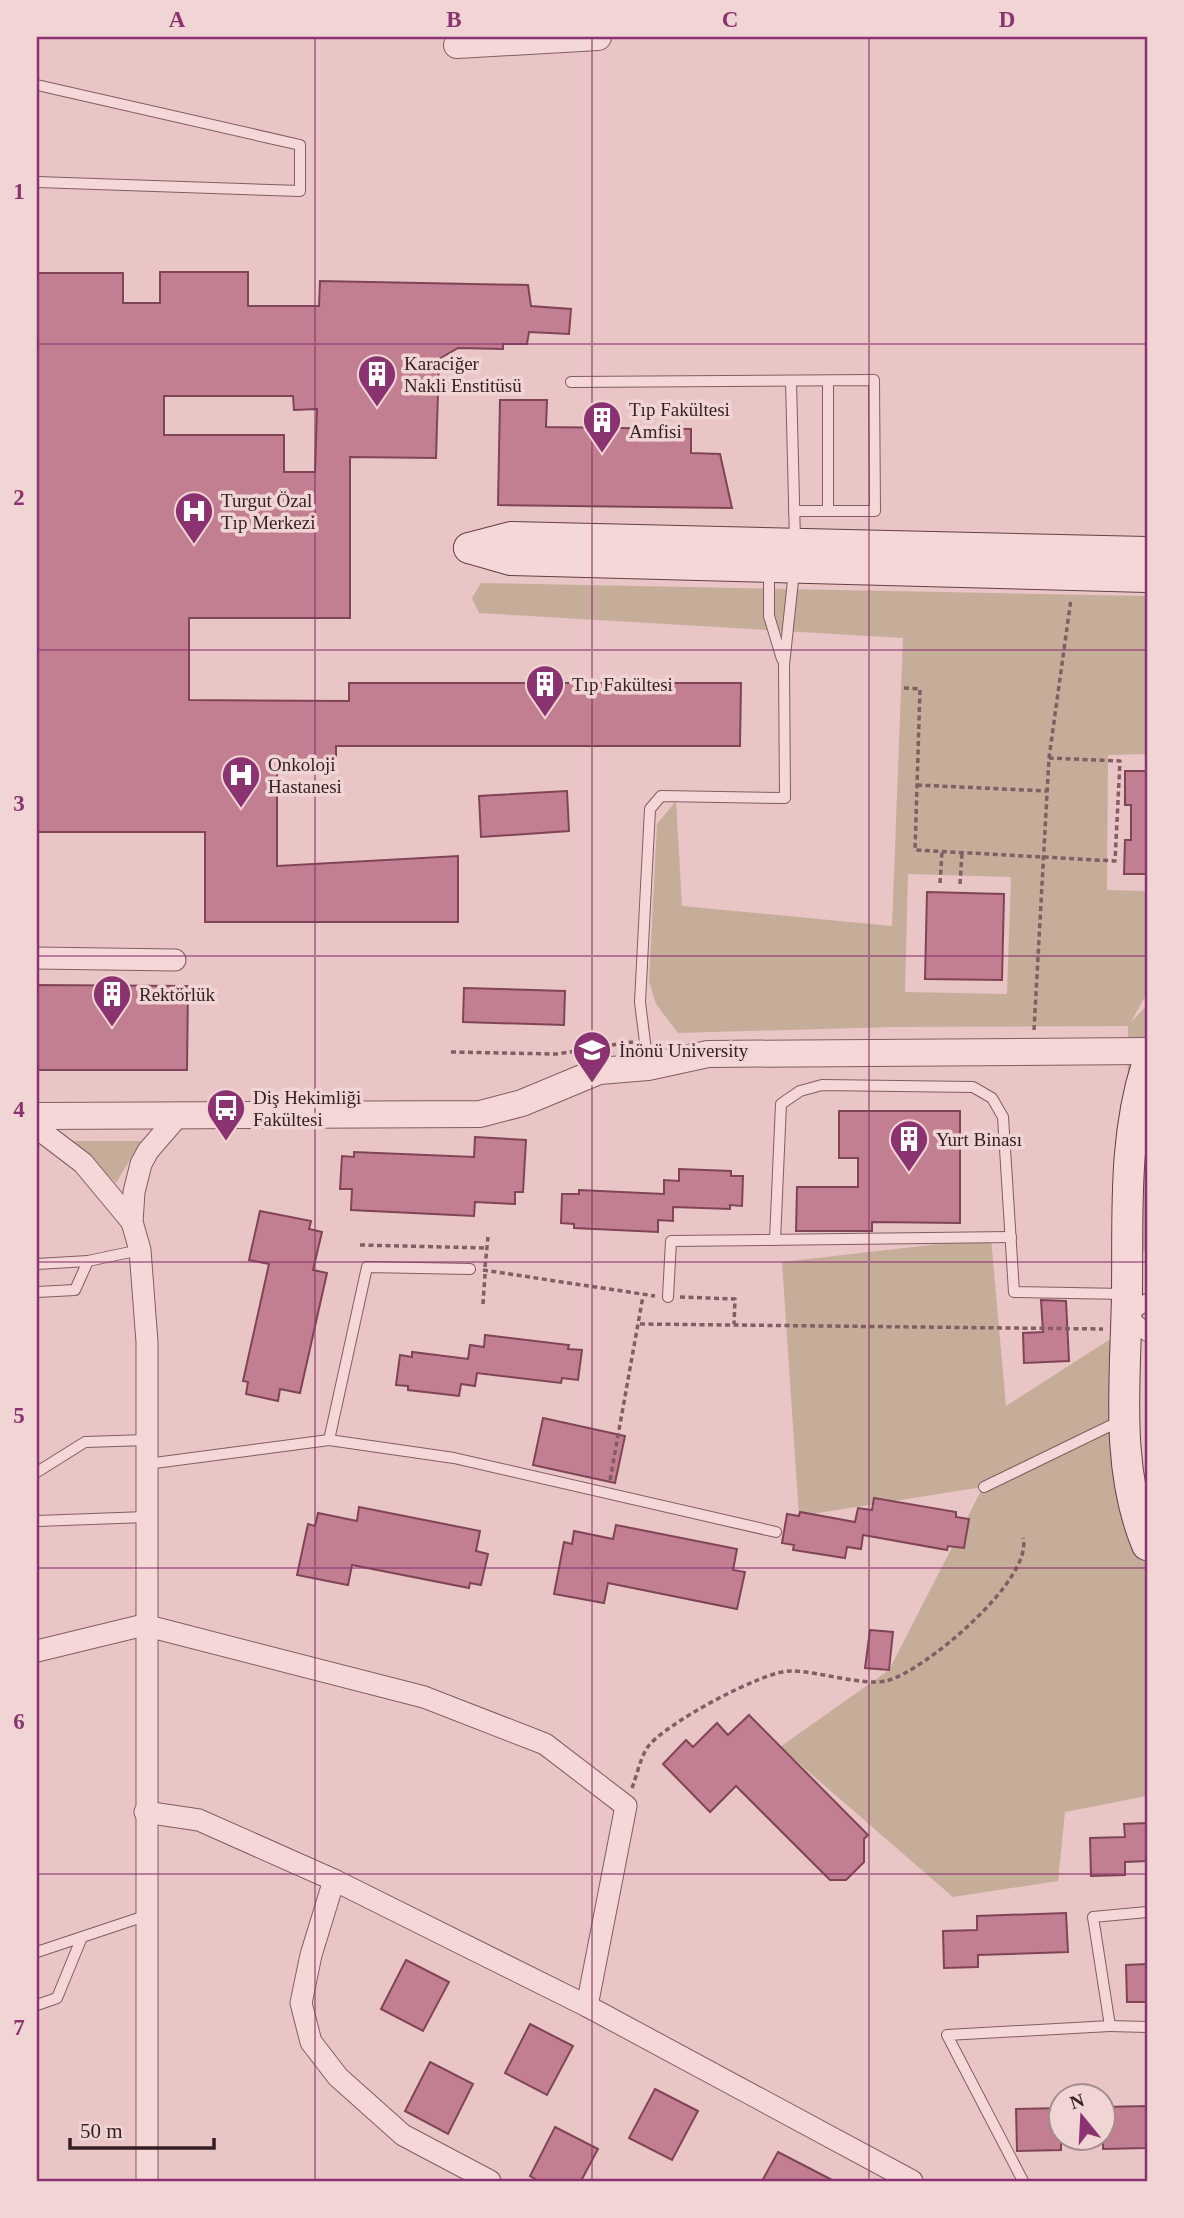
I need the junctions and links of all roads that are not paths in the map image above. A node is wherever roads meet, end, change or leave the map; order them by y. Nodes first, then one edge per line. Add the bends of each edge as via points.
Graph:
1 (590, 37) edge
2 (598, 37) edge
3 (456, 39) edge
4 (37, 85) edge
5 (37, 182) edge
6 (791, 381) junction
7 (828, 381) junction
8 (571, 382) dead end
9 (794, 511) junction
10 (828, 511) junction
11 (1147, 552) edge
12 (786, 560) junction
13 (1147, 577) edge
14 (784, 665) junction
15 (37, 958) edge
16 (175, 960) dead end
17 (1147, 1051) edge
18 (1147, 1064) edge
19 (648, 1067) junction
20 (179, 1115) junction
21 (37, 1116) edge
22 (37, 1128) edge
23 (132, 1222) junction
24 (1011, 1237) junction
25 (775, 1240) junction
26 (140, 1250) junction
27 (1137, 1252) edge
28 (88, 1261) junction
29 (37, 1265) edge
30 (470, 1269) road end
31 (37, 1292) edge
32 (668, 1297) road end
33 (1135, 1314) edge
34 (1125, 1418) junction
35 (147, 1440) junction
36 (329, 1440) junction
37 (147, 1464) junction
38 (37, 1472) edge
39 (984, 1487) dead end
40 (146, 1517) junction
41 (37, 1521) edge
42 (776, 1531) dead end
43 (1147, 1545) edge
44 (144, 1625) junction
45 (37, 1651) edge
46 (145, 1812) junction
47 (334, 1881) junction
48 (1147, 1912) edge
49 (145, 1916) junction
50 (82, 1937) junction
51 (37, 1952) edge
52 (37, 2005) edge
53 (587, 2006) junction
54 (1110, 2026) junction
55 (1147, 2027) edge
56 (147, 2181) edge
57 (490, 2181) edge
58 (912, 2181) edge
59 (1023, 2181) edge

1 - 2 street
1 - 3 street
4 - 5 lane via 300,145 300,191
6 - 7 lane
6 - 8 lane
6 - 9 lane
7 - 10 lane
7 - 10 lane via 874,380 875,511
9 - 10 lane
9 - 12 lane
11 - 12 main road
12 - 12 main road via 512,537 468,548 511,560
12 - 13 main road
12 - 14 lane
12 - 14 lane via 768,616
14 - 19 lane via 785,798 661,796 650,809 640,1002
15 - 16 street
17 - 19 street via 708,1054
18 - 27 main road via 1128,1151
19 - 20 street via 599,1071 480,1115
20 - 21 street
20 - 23 street via 141,1164
22 - 23 street via 100,1180
23 - 26 street
24 - 25 lane
24 - 25 lane via 1003,1117 992,1098 973,1087 822,1085 800,1091 780,1104
24 - 33 lane via 1014,1292
25 - 32 lane via 671,1241
26 - 28 lane
26 - 35 street via 147,1342
27 - 33 main road
28 - 29 lane
28 - 31 lane via 75,1290
30 - 36 lane via 367,1267
33 - 34 main road
34 - 39 lane
34 - 43 main road via 1128,1479
35 - 37 street
35 - 38 lane via 85,1442
36 - 37 lane
36 - 42 lane via 454,1458
37 - 40 street
40 - 41 lane
40 - 44 street
44 - 45 street
44 - 46 street
44 - 53 street via 424,1697 545,1744 626,1806
46 - 47 street via 199,1820
46 - 49 street
47 - 53 street
47 - 57 street via 301,2003 311,2042 338,2077 403,2135
48 - 54 lane via 1093,1917
49 - 50 lane
49 - 56 street
50 - 51 lane
50 - 52 lane via 57,1998
53 - 58 street
54 - 55 lane
54 - 59 lane via 947,2035

